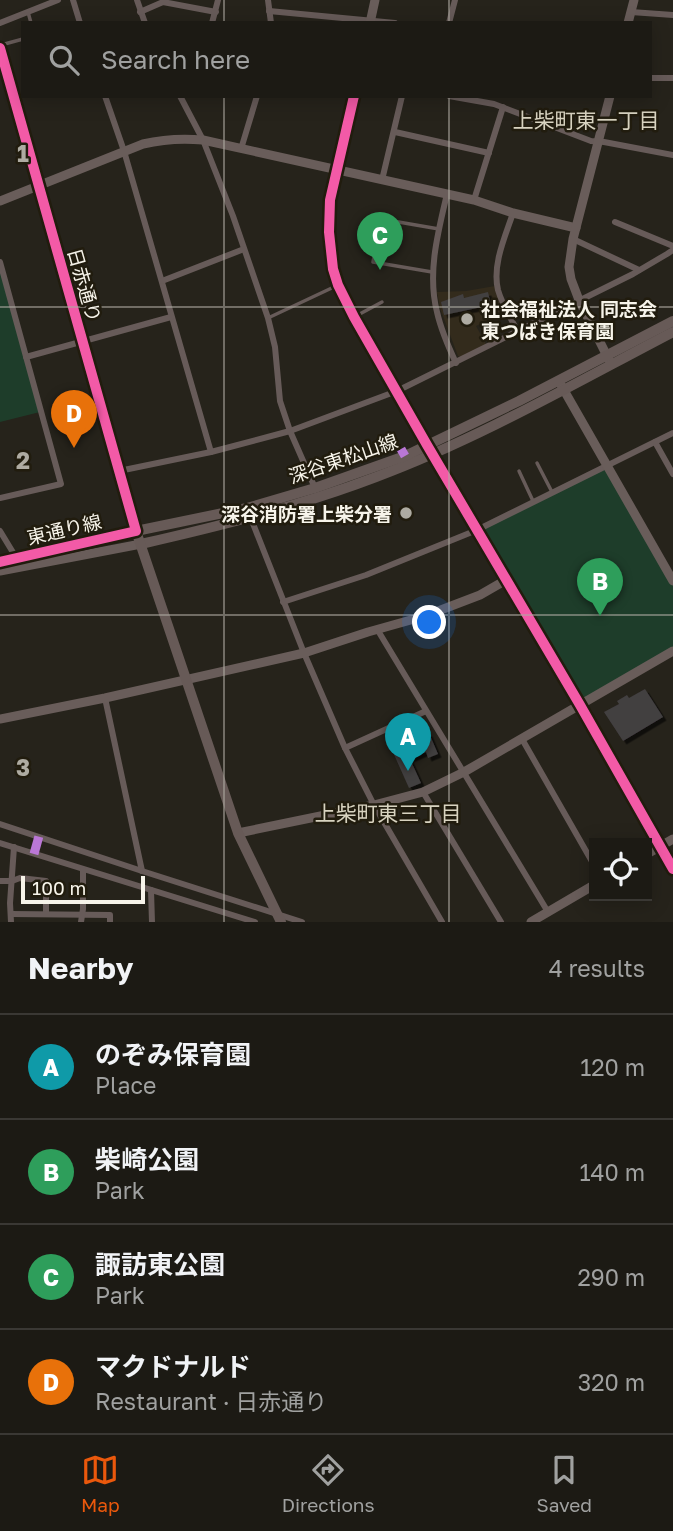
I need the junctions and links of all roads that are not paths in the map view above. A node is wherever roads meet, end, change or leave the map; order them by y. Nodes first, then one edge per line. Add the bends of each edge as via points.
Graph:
1 (58, 0) edge
2 (73, 0) edge
3 (137, 0) edge
4 (218, 0) edge
5 (268, 0) edge
6 (375, 0) edge
7 (454, 0) edge
8 (634, 0) edge
9 (269, 11) junction
10 (28, 12) junction
11 (140, 12) junction
12 (216, 12) junction
13 (631, 12) junction
14 (673, 15) edge
15 (31, 21) edge
16 (79, 21) edge
17 (144, 21) edge
18 (213, 21) edge
19 (271, 21) edge
20 (362, 21) edge
21 (371, 21) edge
22 (449, 21) edge
23 (629, 21) edge
24 (0, 23) edge
25 (21, 40) edge
26 (0, 47) edge
27 (652, 78) edge
28 (673, 78) edge
29 (5, 82) edge
30 (106, 98) edge
31 (182, 98) edge
32 (256, 98) edge
33 (354, 98) edge
34 (402, 98) edge
35 (472, 98) edge
36 (609, 98) edge
37 (494, 100) edge
38 (503, 107) junction
39 (394, 132) junction
40 (203, 140) junction
41 (598, 141) junction
42 (241, 149) junction
43 (124, 151) junction
44 (489, 153) junction
45 (673, 155) edge
46 (337, 170) junction
47 (382, 180) junction
48 (38, 185) junction
49 (447, 194) junction
50 (474, 200) junction
51 (0, 201) edge
52 (513, 213) junction
53 (615, 222) dead end
54 (576, 228) junction
55 (439, 229) junction
56 (573, 239) junction
57 (673, 248) edge
58 (244, 249) junction
59 (0, 262) edge
60 (639, 270) junction
61 (433, 272) junction
62 (162, 281) junction
63 (338, 285) junction
64 (579, 300) junction
65 (382, 302) dead end
66 (171, 317) junction
67 (354, 317) junction
68 (268, 318) junction
69 (673, 321) edge
70 (518, 331) junction
71 (673, 332) edge
72 (83, 341) junction
73 (26, 358) junction
74 (609, 360) junction
75 (456, 363) junction
76 (560, 385) junction
77 (397, 391) junction
78 (290, 430) junction
79 (673, 433) edge
80 (655, 442) junction
81 (429, 449) junction
82 (211, 452) junction
83 (537, 463) dead end
84 (606, 467) junction
85 (119, 471) junction
86 (519, 471) dead end
87 (673, 474) edge
88 (317, 492) junction
89 (552, 493) junction
90 (0, 498) edge
91 (533, 502) junction
92 (248, 512) junction
93 (477, 530) junction
94 (0, 531) edge
95 (136, 531) junction
96 (141, 544) junction
97 (0, 562) edge
98 (19, 562) junction
99 (0, 571) edge
100 (506, 580) junction
101 (673, 581) edge
102 (283, 603) junction
103 (377, 629) junction
104 (673, 651) edge
105 (304, 653) junction
106 (185, 679) junction
107 (105, 698) junction
108 (580, 705) junction
109 (426, 711) junction
110 (0, 719) edge
111 (522, 739) junction
112 (345, 748) junction
113 (464, 772) junction
114 (423, 792) junction
115 (374, 805) junction
116 (0, 824) edge
117 (238, 833) junction
118 (673, 839) edge
119 (0, 843) edge
120 (660, 846) junction
121 (14, 847) junction
122 (652, 851) edge
123 (589, 856) edge
124 (673, 869) edge
125 (83, 870) junction
126 (142, 871) junction
127 (0, 881) edge
128 (12, 881) junction
129 (589, 888) edge
130 (151, 890) junction
131 (0, 902) edge
132 (10, 903) junction
133 (548, 912) junction
134 (46, 914) junction
135 (11, 918) edge
136 (81, 918) edge
137 (279, 918) edge
138 (110, 922) edge
139 (152, 922) edge
140 (255, 922) edge
141 (302, 922) edge
142 (442, 922) edge
143 (501, 922) edge
144 (531, 922) edge

1 - 10 street
2 - 16 street
3 - 11 street
4 - 12 street
5 - 9 street
6 - 21 street
7 - 22 street
8 - 13 street
9 - 19 street
9 - 20 street
10 - 15 lane
10 - 24 street
11 - 12 street via 163,2
11 - 17 street
12 - 18 street
13 - 14 street
13 - 23 street
25 - 26 lane
26 - 29 street, 日赤通り
27 - 28 street
29 - 48 street, 日赤通り
30 - 43 street
31 - 40 street
32 - 42 street
33 - 46 street
34 - 39 street
35 - 37 street
36 - 41 street
37 - 38 street
38 - 41 street
38 - 44 street
39 - 44 street
39 - 47 street
40 - 42 street
40 - 43 street via 159,140
40 - 58 street
41 - 45 street
41 - 54 street
42 - 46 street
43 - 48 street
43 - 62 street
44 - 50 street
46 - 47 street
46 - 63 street via 329,225
47 - 49 street
48 - 51 street
48 - 72 street, 日赤通り
49 - 50 street
49 - 55 street
50 - 52 street
52 - 54 street
52 - 70 street via 496,277
53 - 57 street
54 - 56 street
55 - 61 street
55 - 61 lane via 382,219 373,262
56 - 60 street
56 - 64 street via 569,267
57 - 60 street
58 - 62 street
58 - 68 street
59 - 73 street
60 - 64 street
61 - 75 street via 436,310
62 - 66 street
63 - 67 street
63 - 68 lane
64 - 70 street
64 - 74 street
65 - 67 lane
66 - 72 street
66 - 82 street
67 - 77 street
68 - 78 street via 280,401
69 - 74 main road, 深谷東松山線
70 - 75 street
71 - 74 main road, 深谷東松山線
72 - 73 street
72 - 85 street, 日赤通り
73 - 90 street via 61,484
74 - 76 main road, 深谷東松山線
75 - 77 street
76 - 81 main road, 深谷東松山線 via 519,401
76 - 84 street
77 - 78 street
77 - 81 street
78 - 82 street
78 - 88 street
79 - 80 street
80 - 84 street
80 - 87 street
81 - 88 main road, 深谷東松山線
81 - 93 street
82 - 85 street
83 - 89 lane
84 - 89 street
84 - 101 street
85 - 95 street, 日赤通り
86 - 91 lane
88 - 92 main road, 深谷東松山線
89 - 91 street
91 - 93 street
92 - 95 main road, 深谷東松山線
92 - 96 main road, 深谷東松山線 via 202,530
92 - 102 street
93 - 100 street
93 - 102 street
94 - 98 street
95 - 96 main road
95 - 98 street, 東通り線
96 - 98 street, 東通り線 via 59,561
96 - 106 main road
97 - 98 street, 東通り線
98 - 99 street, 東通り線
100 - 103 street via 456,605
100 - 108 street
102 - 105 street
103 - 105 street
103 - 109 street
104 - 108 street
105 - 106 street
105 - 112 street
106 - 107 street
106 - 117 main road
107 - 110 street
107 - 126 street
108 - 111 street
108 - 120 street
109 - 112 street
109 - 113 street
111 - 113 street
111 - 123 street
112 - 115 street
113 - 114 street
113 - 133 street
114 - 115 street
114 - 143 street
115 - 117 street
115 - 142 street
116 - 126 street
117 - 137 main road
118 - 120 street
119 - 121 street
120 - 122 street
120 - 124 street
121 - 125 street
121 - 128 street
125 - 130 street
125 - 136 street
126 - 137 street
127 - 128 street
128 - 132 street
128 - 134 street via 46,881
129 - 133 street
130 - 139 street
130 - 140 street
131 - 132 street
132 - 135 street
133 - 144 street
134 - 135 street
134 - 136 street
136 - 138 street via 110,915
137 - 141 street

